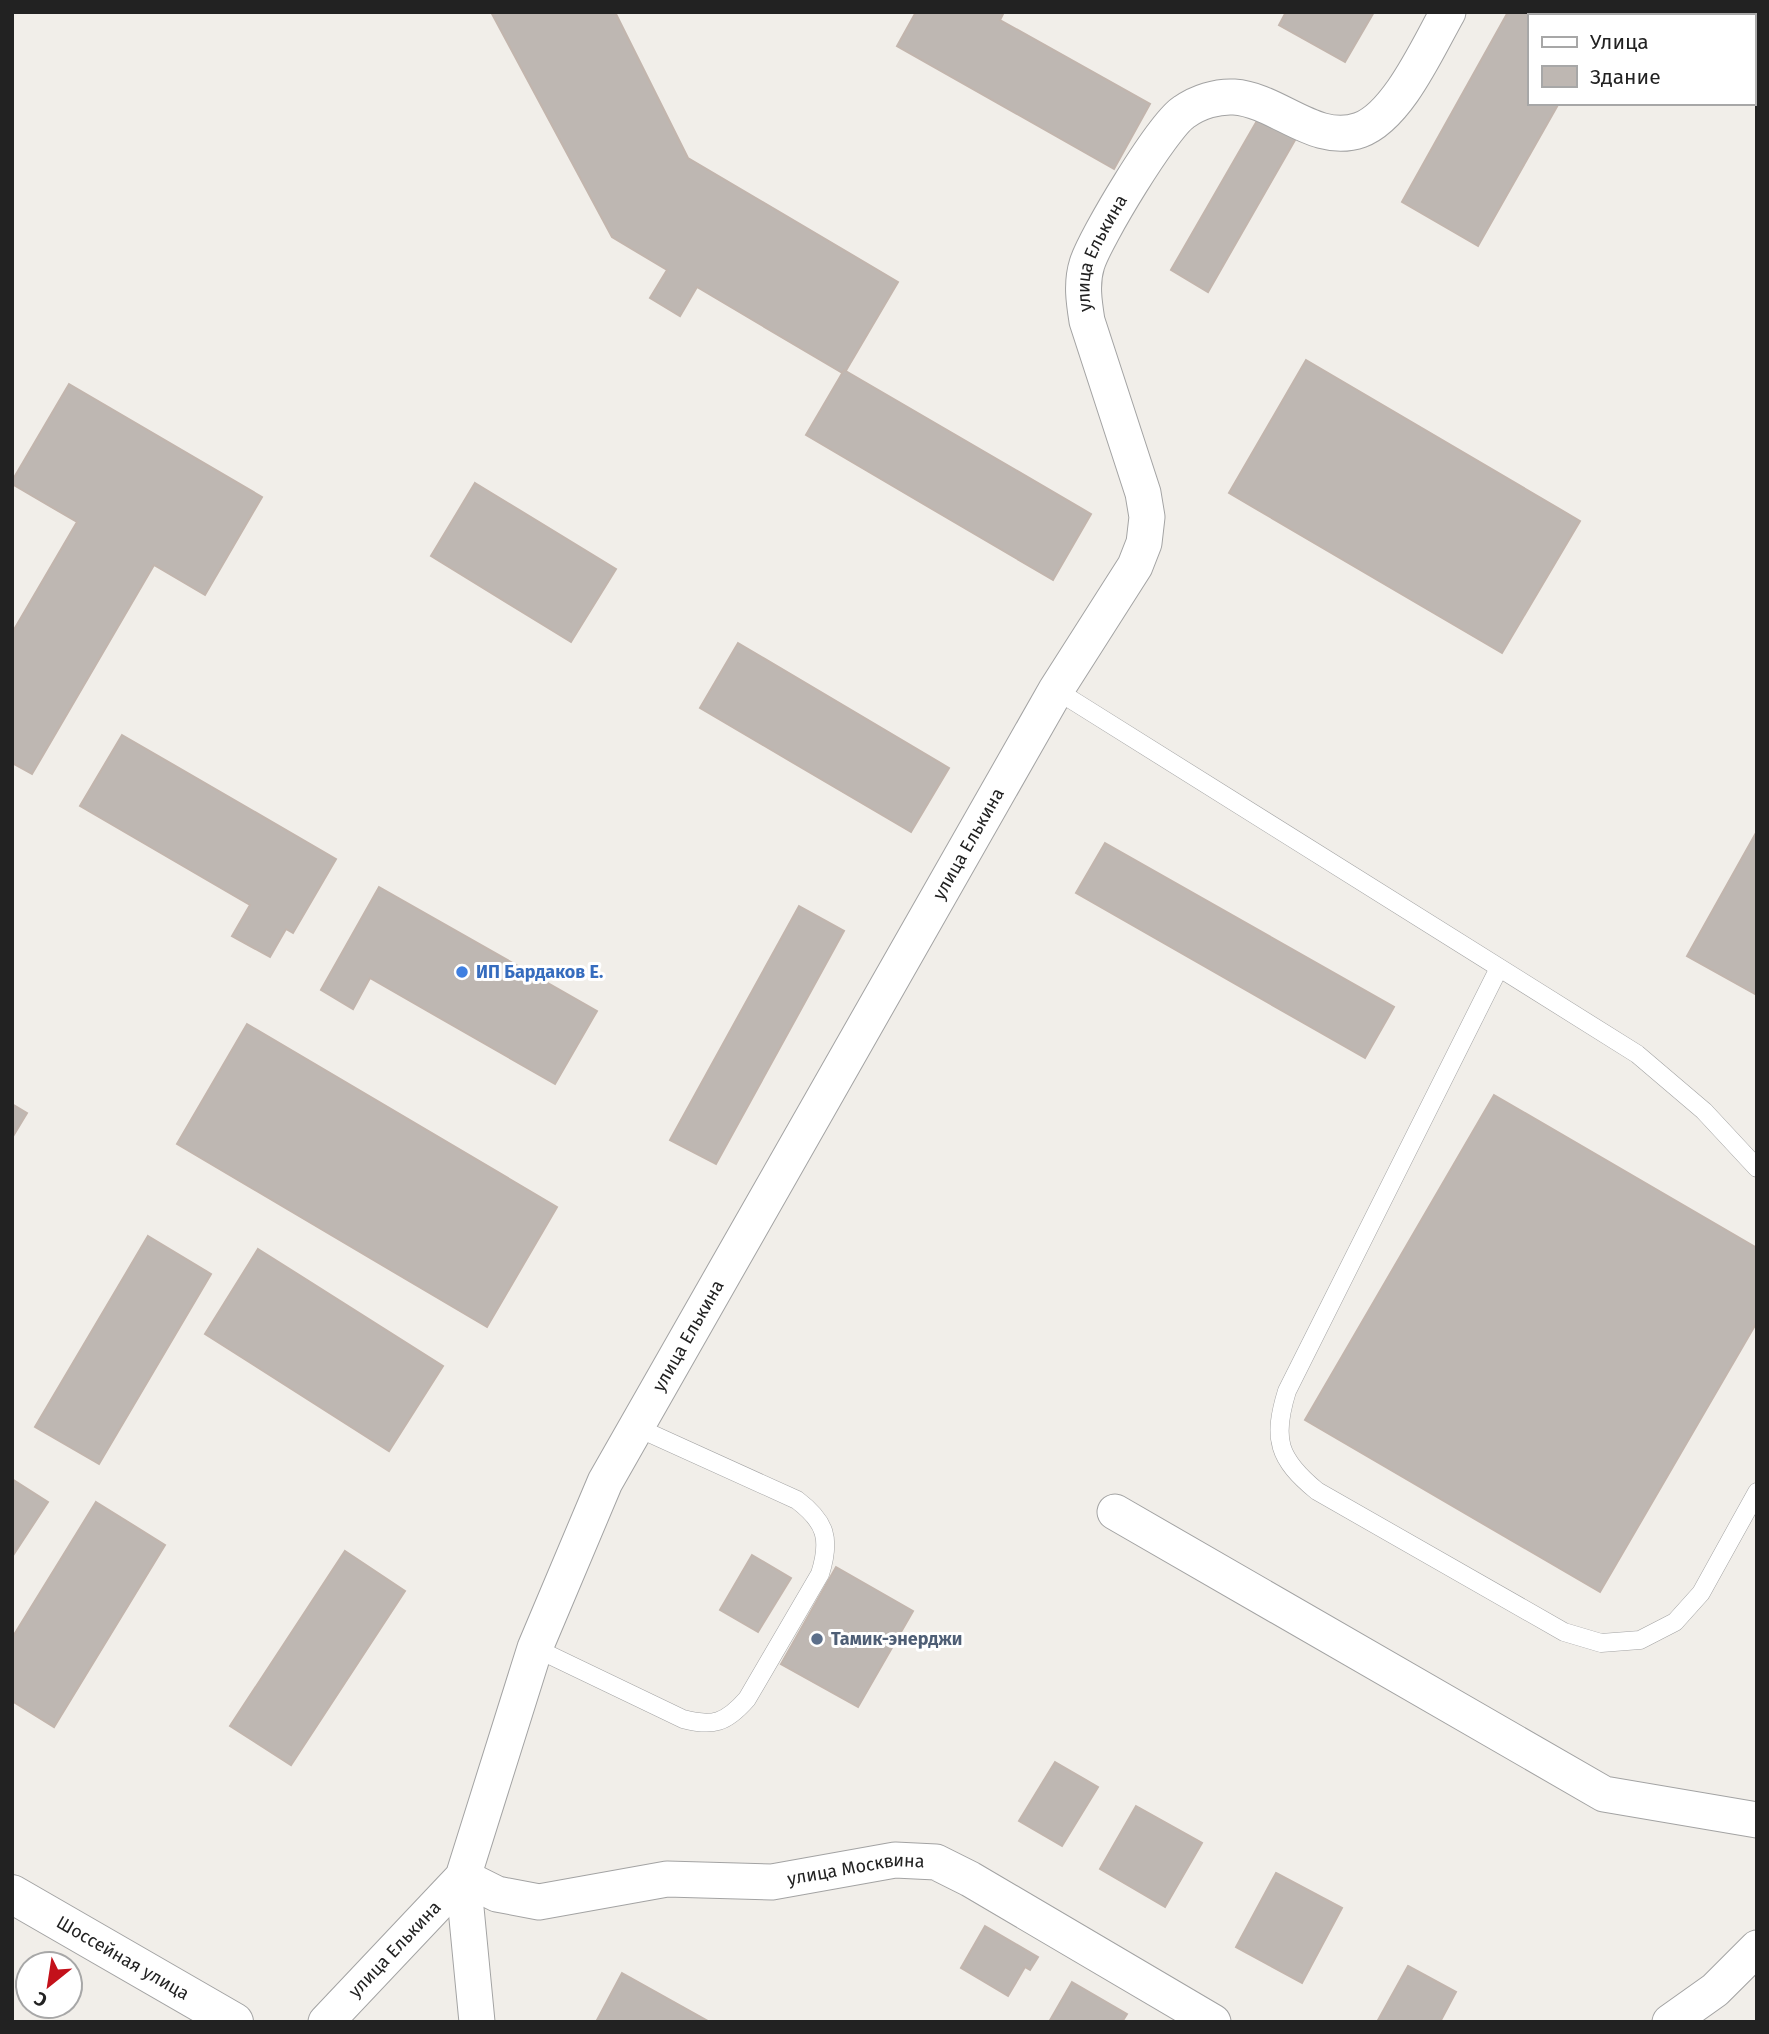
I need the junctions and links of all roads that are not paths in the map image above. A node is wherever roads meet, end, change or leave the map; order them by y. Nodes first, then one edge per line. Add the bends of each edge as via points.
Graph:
1 (1448, 12) edge
2 (1056, 690) junction
3 (1499, 968) junction
4 (1757, 1168) edge
5 (636, 1427) junction
6 (1757, 1492) edge
7 (1115, 1513) dead end
8 (535, 1648) junction
9 (1757, 1820) edge
10 (463, 1877) junction
11 (12, 1894) edge
12 (1757, 1948) edge
13 (234, 2022) edge
14 (326, 2022) edge
15 (477, 2022) edge
16 (1213, 2022) edge
17 (1670, 2022) edge

1 - 2 street, улица Елькина via 1398,99 1382,118 1360,130 1334,133 1310,127 1235,97 1207,100 1182,113 1162,134 1098,238 1086,265 1082,293 1147,517 1135,566
2 - 3 lane
2 - 5 street, улица Елькина
3 - 4 lane via 1637,1054 1704,1111
3 - 6 lane via 1287,1391 1278,1419 1281,1448 1295,1473 1317,1492 1564,1632 1601,1643 1640,1640 1675,1622 1701,1593
5 - 8 street, улица Елькина via 605,1482
5 - 8 lane via 797,1500 814,1513 825,1532 827,1553 820,1574 747,1699 719,1722 700,1724 683,1719
7 - 9 street via 1604,1794
8 - 10 street, улица Елькина
10 - 14 street, улица Елькина
10 - 15 street, улица Елькина
10 - 16 street, улица Москвина via 498,1894 538,1902 667,1879 772,1882 895,1860 936,1862
11 - 13 street, Шоссейная улица
12 - 17 street via 1715,1990

